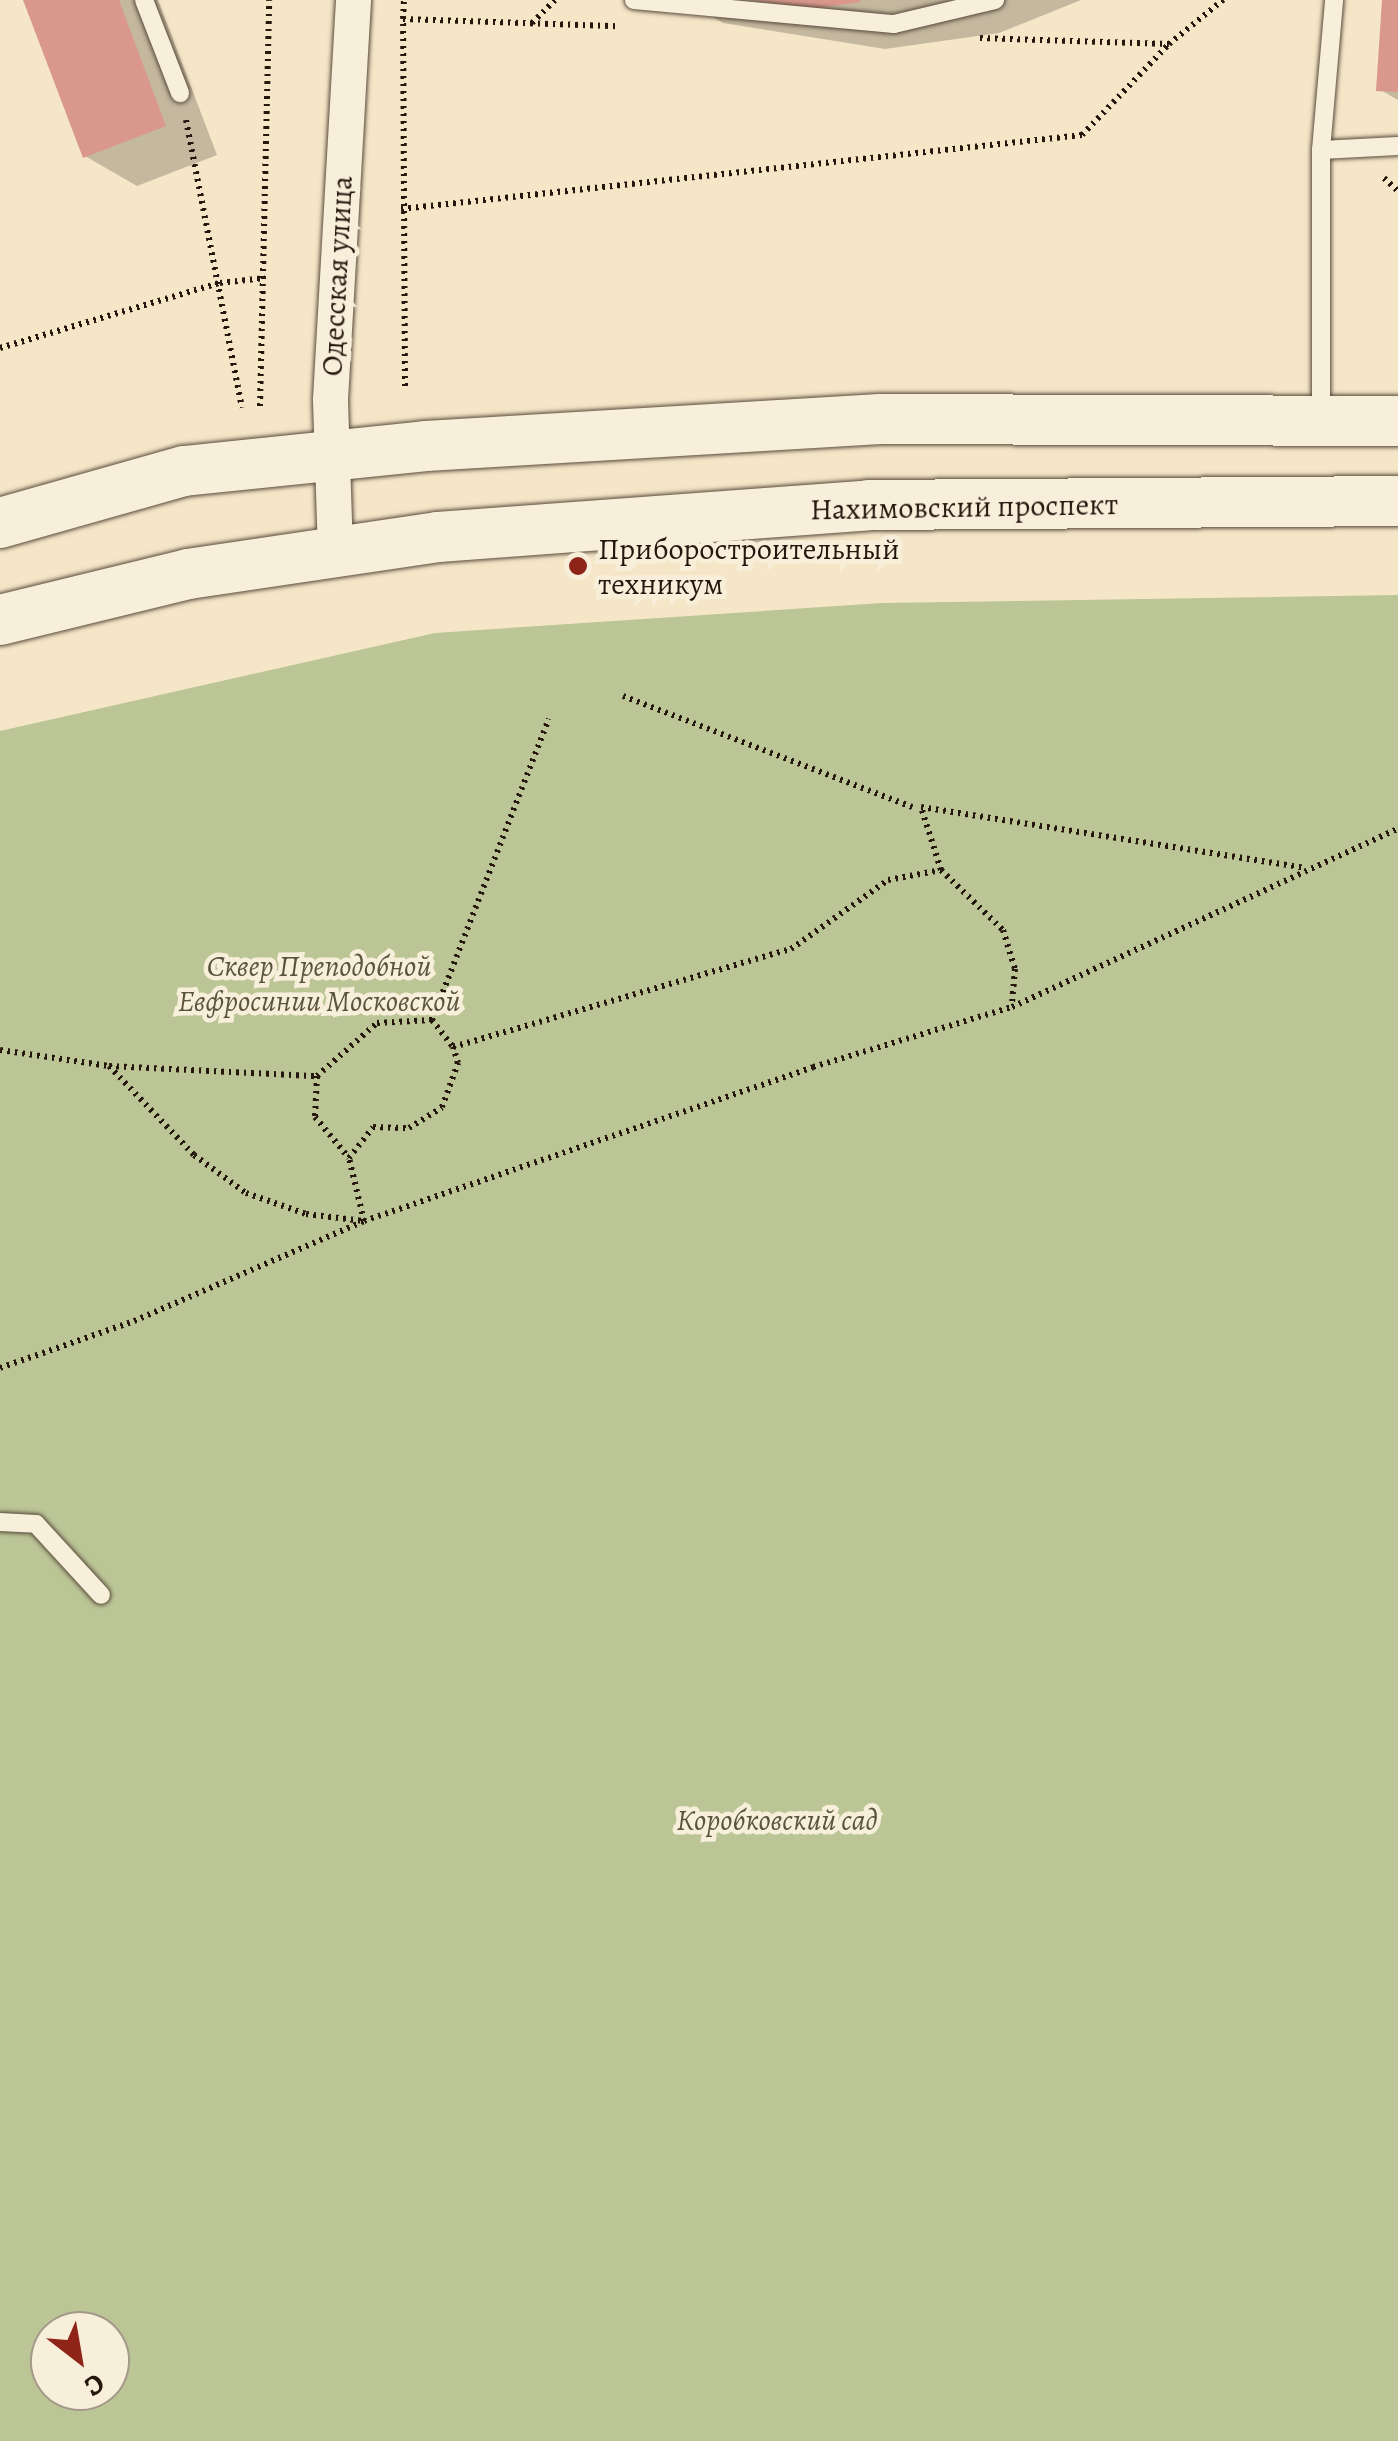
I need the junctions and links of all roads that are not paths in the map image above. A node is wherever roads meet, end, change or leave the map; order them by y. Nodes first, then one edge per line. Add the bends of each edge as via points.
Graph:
1 (144, 0) edge
2 (353, 0) edge
3 (634, 0) edge
4 (995, 0) edge
5 (1334, 0) edge
6 (180, 93) road end
7 (1398, 146) edge
8 (1321, 150) junction
9 (1321, 421) junction
10 (1398, 421) edge
11 (329, 458) junction
12 (1398, 501) edge
13 (0, 523) edge
14 (335, 551) junction
15 (0, 620) edge
16 (0, 1522) edge
17 (100, 1595) dead end

1 - 6 lane
2 - 11 street, Одесская улица
3 - 4 lane via 772,18 894,24
5 - 8 lane
7 - 8 lane
8 - 9 lane
9 - 10 main road
9 - 11 main road via 880,419
11 - 13 main road via 184,471
11 - 14 street, Одесская улица
12 - 14 main road, Нахимовский проспект via 868,506 438,537
14 - 15 main road, Нахимовский проспект via 188,574
16 - 17 lane via 36,1524

